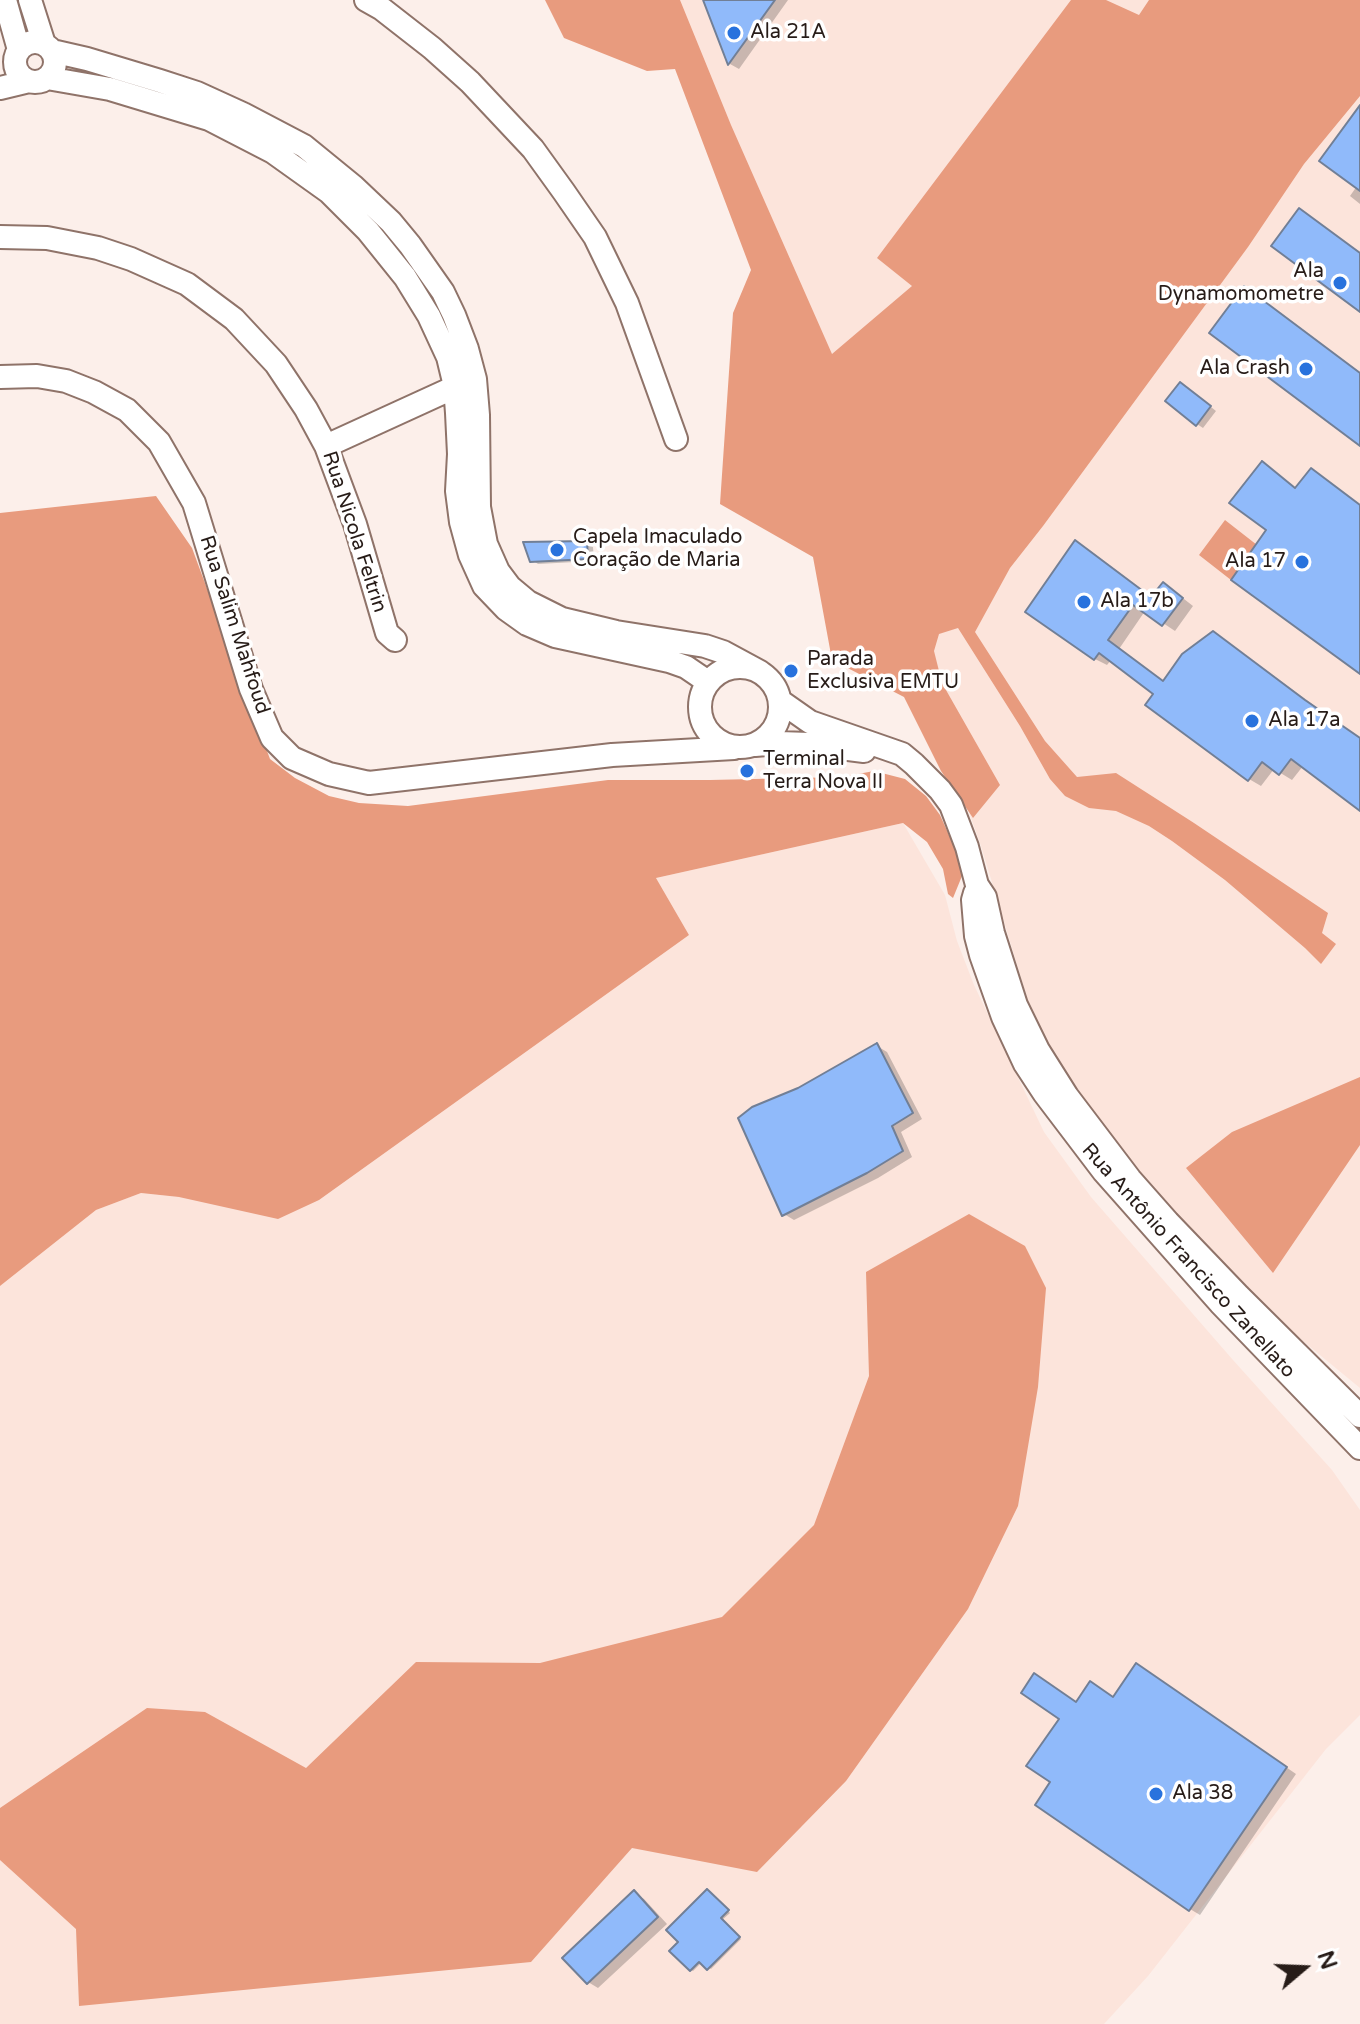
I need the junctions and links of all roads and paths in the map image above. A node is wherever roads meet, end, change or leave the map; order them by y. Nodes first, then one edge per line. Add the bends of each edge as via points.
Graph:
1 (5, 0) edge
2 (30, 0) edge
3 (366, 0) edge
4 (48, 48) junction
5 (22, 68) edge
6 (0, 88) edge
7 (0, 237) edge
8 (0, 377) edge
9 (465, 382) junction
10 (676, 439) dead end
11 (326, 446) junction
12 (395, 640) dead end
13 (760, 672) junction
14 (708, 682) junction
15 (780, 701) junction
16 (701, 719) junction
17 (744, 746) junction
18 (902, 754) junction
19 (612, 755) junction
20 (977, 885) junction
21 (1360, 1416) edge
22 (1360, 1448) edge

1 - 5 street
2 - 4 street
3 - 10 street via 470,82 533,149 564,192 595,237 627,303
4 - 5 street via 26,44
4 - 5 street via 55,65
4 - 9 street via 197,93 304,146 391,222 443,292 454,315
5 - 6 street
5 - 9 street via 209,119 273,152 329,192 368,231 405,277
7 - 11 street, Rua Nicola Feltrin via 47,238 98,248 187,284 234,319 276,364
8 - 19 street, Rua Salim Mahfoud via 37,376 94,392 127,410 159,442 194,503 251,689 272,738 292,758 369,783
9 - 11 street
9 - 13 street via 478,415 479,507 486,544 510,587 562,619 705,646
9 - 14 street via 457,491 470,555 484,586 527,624 555,636 669,661
11 - 12 street, Rua Nicola Feltrin via 387,633
13 - 14 street via 732,667
13 - 15 street
14 - 16 street via 701,693
15 - 17 street via 775,727 766,738
15 - 18 street, Rua Antônio Francisco Zanellato via 810,722
16 - 17 street via 723,745
16 - 19 street, Rua Salim Mahfoud via 673,742
17 - 18 street via 809,744
17 - 19 street, Rua Salim Mahfoud
18 - 20 street, Rua Antônio Francisco Zanellato via 951,805
20 - 21 street, Rua Antônio Francisco Zanellato via 1016,1005 1067,1096 1168,1222
20 - 22 street, Rua Antônio Francisco Zanellato via 973,900 981,955 1003,1017 1044,1093 1104,1172 1220,1303

